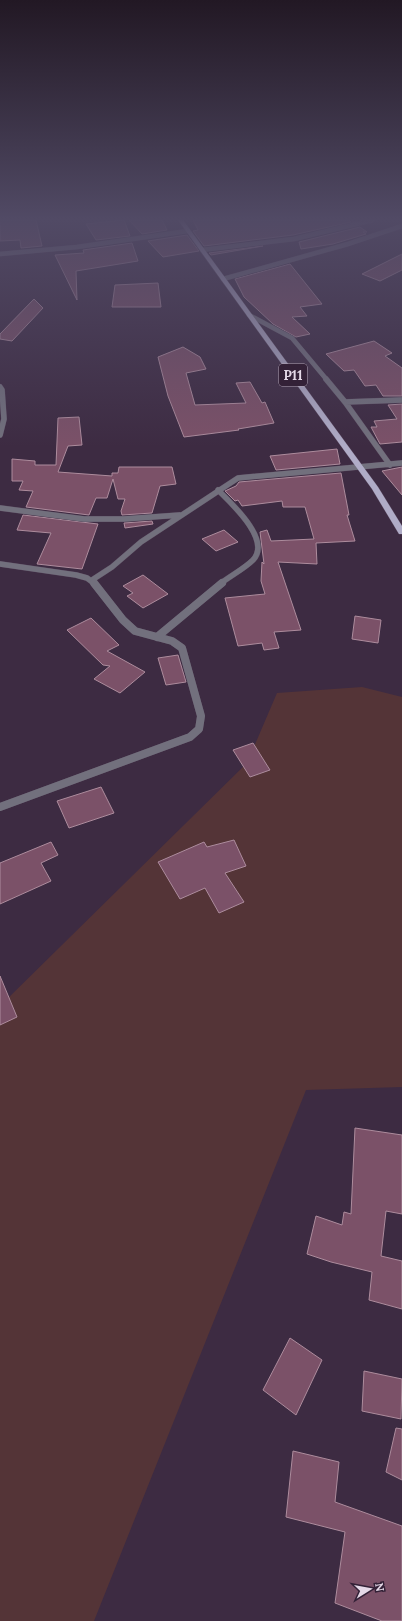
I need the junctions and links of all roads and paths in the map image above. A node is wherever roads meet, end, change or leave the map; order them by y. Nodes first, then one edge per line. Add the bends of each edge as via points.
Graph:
1 (234, 296) edge
2 (249, 315) junction
3 (0, 387) edge
4 (402, 400) edge
5 (345, 402) junction
6 (0, 435) edge
7 (402, 464) edge
8 (390, 465) junction
9 (360, 469) junction
10 (218, 490) junction
11 (0, 508) edge
12 (180, 515) junction
13 (402, 532) edge
14 (0, 564) edge
15 (92, 580) junction
16 (157, 637) junction
17 (0, 807) edge

1 - 2 main road, P11
2 - 5 street via 292,338
2 - 9 main road, P11
3 - 6 street via 5,414
4 - 5 street
5 - 8 street
7 - 8 street
8 - 9 street
9 - 10 street via 255,475 238,478
9 - 13 main road, P11
10 - 12 street
10 - 16 street via 242,514 253,531 258,546 254,559
11 - 12 street via 84,519
12 - 15 street
14 - 15 street via 68,573
15 - 16 street via 124,622 135,631
16 - 17 street via 177,642 182,648 201,716 199,729 190,737

